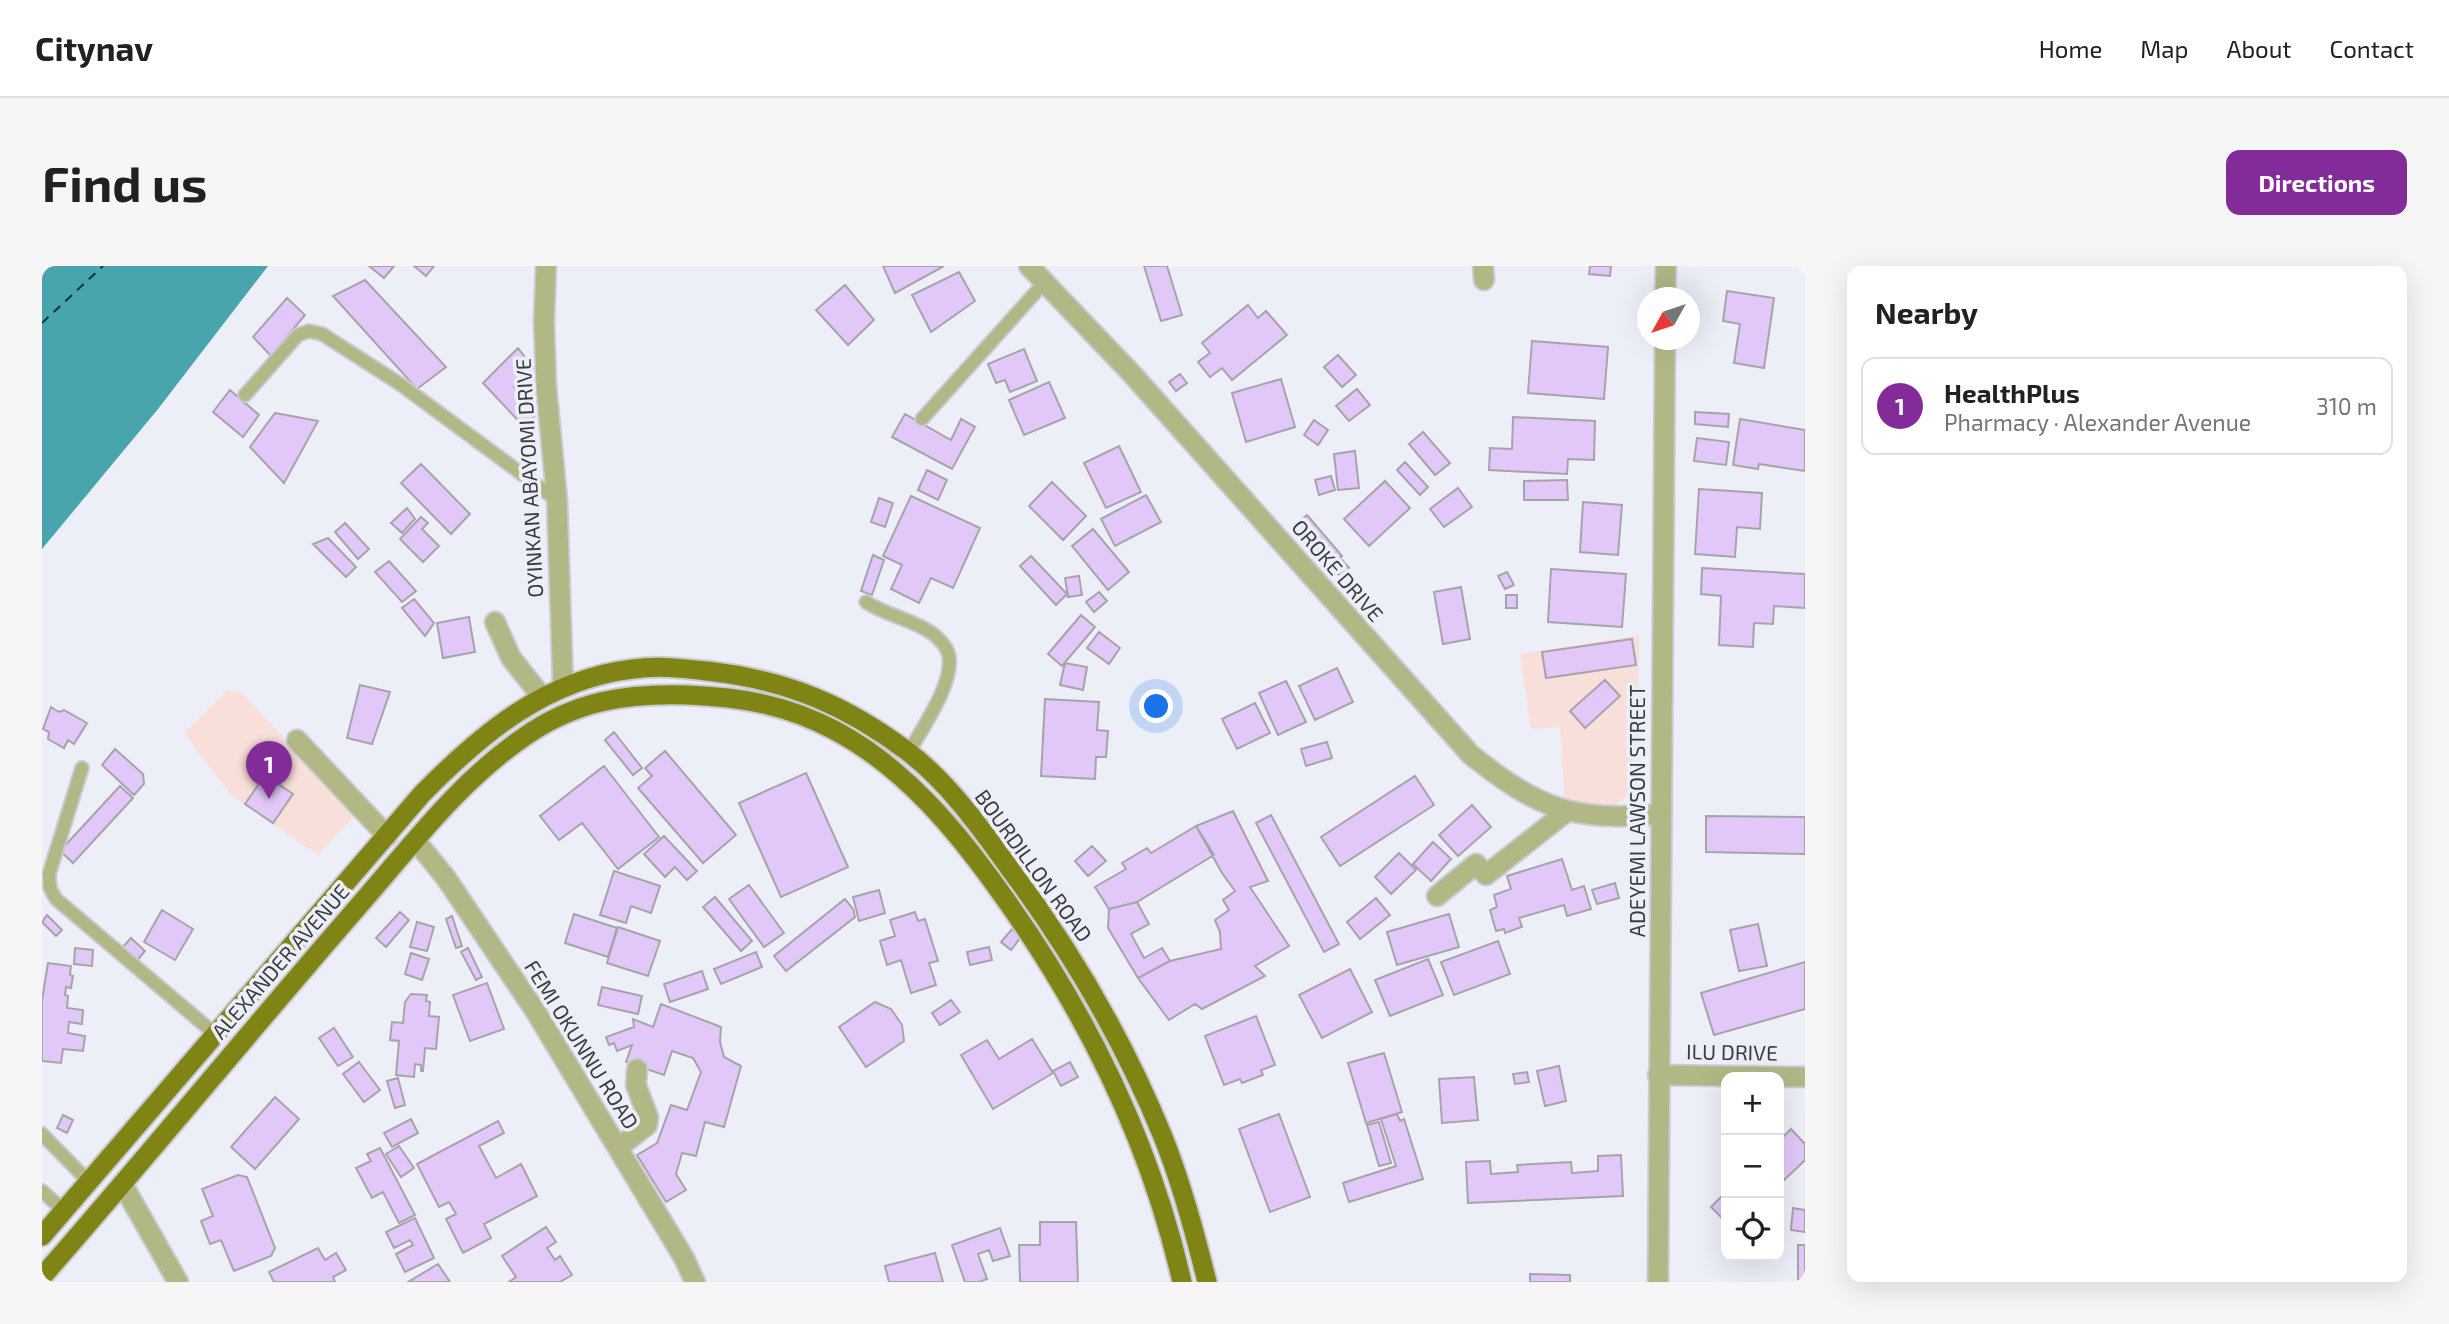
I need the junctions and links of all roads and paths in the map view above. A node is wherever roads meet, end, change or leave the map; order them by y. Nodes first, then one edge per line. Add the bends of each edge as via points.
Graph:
1 (547, 266) edge
2 (1029, 266) edge
3 (1666, 266) edge
4 (1044, 283) junction
5 (1665, 287) edge
6 (1665, 350) edge
7 (245, 395) dead end
8 (922, 419) dead end
9 (558, 500) junction
10 (866, 602) dead end
11 (495, 622) dead end
12 (563, 687) junction
13 (542, 697) junction
14 (581, 706) joint
15 (297, 740) dead end
16 (909, 752) junction
17 (82, 768) dead end
18 (1566, 811) junction
19 (1660, 814) junction
20 (387, 835) junction
21 (416, 841) junction
22 (1437, 896) dead end
23 (215, 1034) junction
24 (637, 1069) dead end
25 (1658, 1075) junction
26 (1805, 1077) edge
27 (42, 1134) edge
28 (618, 1149) junction
29 (89, 1181) junction
30 (123, 1185) junction
31 (42, 1191) edge
32 (63, 1210) junction
33 (42, 1236) edge
34 (42, 1277) edge
35 (178, 1282) edge
36 (695, 1282) edge
37 (1182, 1282) edge
38 (1207, 1282) edge
39 (1658, 1282) edge

1 - 9 street, OYINKAN ABAYOMI DRIVE via 546,385
2 - 4 street, OROKE DRIVE
3 - 5 street
4 - 8 lane
4 - 18 street, OROKE DRIVE via 1132,374 1443,727 1506,783
6 - 19 street, ADEYEMI LAWSON STREET
7 - 9 lane via 298,335 309,331 322,334 400,384
9 - 12 street, OYINKAN ABAYOMI DRIVE
10 - 16 lane via 938,637 950,656 941,694
11 - 13 street via 511,658
12 - 13 main road, ALEXANDER AVENUE
12 - 16 main road, BOURDILLON ROAD via 634,668 670,667 751,678 781,684 843,709
13 - 20 main road, ALEXANDER AVENUE via 460,756
14 - 21 main road, ALEXANDER AVENUE via 524,736 499,756 456,794
14 - 37 main road, BOURDILLON ROAD via 661,694 750,700 781,708 862,747 931,806 1029,932 1086,1029 1152,1176
15 - 20 street
16 - 38 main road, BOURDILLON ROAD via 960,803 993,845 1106,1015 1163,1137
17 - 23 lane via 49,874 50,888 56,899
18 - 19 street, OROKE DRIVE via 1618,818
18 - 22 street via 1486,875 1476,864
19 - 25 street, ADEYEMI LAWSON STREET
20 - 23 main road, ALEXANDER AVENUE
21 - 28 street, FEMI OKUNNU ROAD via 446,877 536,1012
21 - 30 main road, ALEXANDER AVENUE
23 - 29 main road, ALEXANDER AVENUE
24 - 28 street via 636,1085 647,1125
25 - 26 street, ILU DRIVE
25 - 39 street, ADEYEMI LAWSON STREET
27 - 29 lane
28 - 36 street, FEMI OKUNNU ROAD
29 - 32 main road, ALEXANDER AVENUE
30 - 34 main road, ALEXANDER AVENUE
30 - 35 street
31 - 32 lane
32 - 33 main road, ALEXANDER AVENUE

